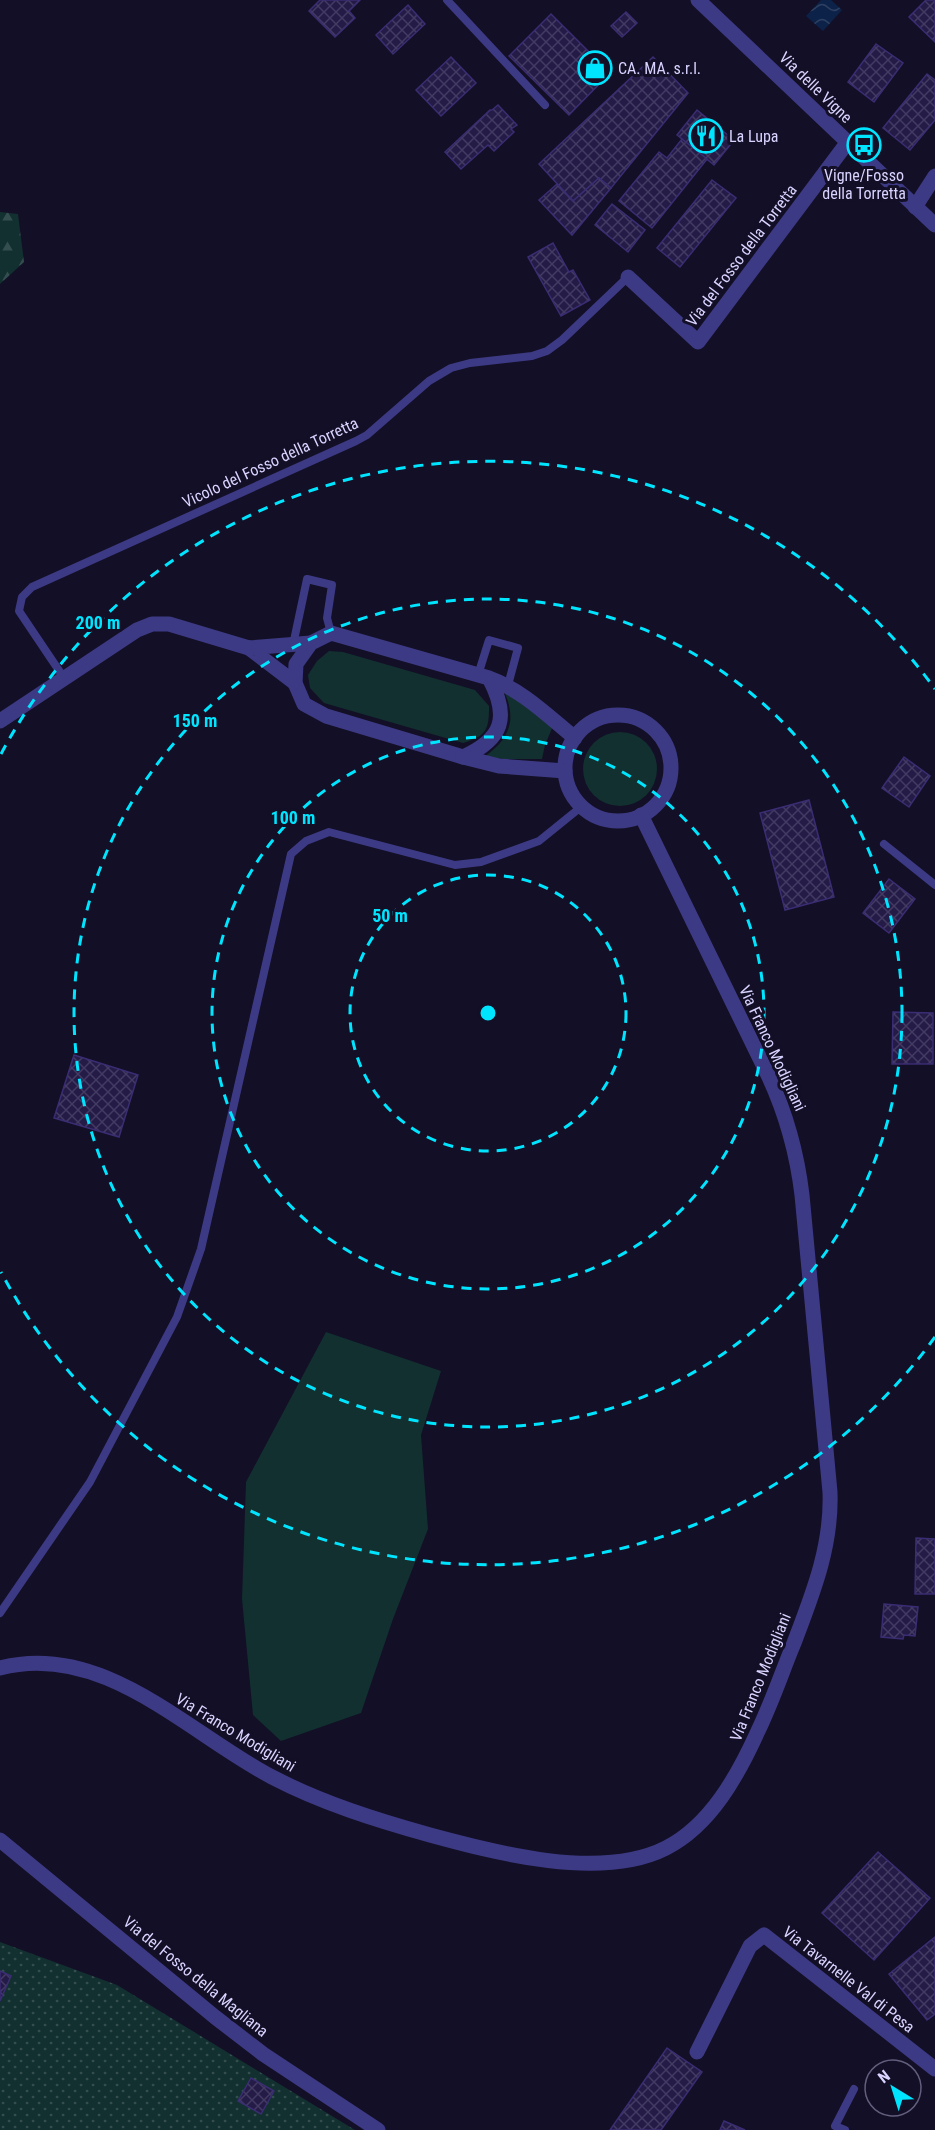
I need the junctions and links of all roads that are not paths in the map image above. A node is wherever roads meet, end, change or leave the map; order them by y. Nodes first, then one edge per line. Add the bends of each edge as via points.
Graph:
1 (447, 0) edge
2 (698, 0) edge
3 (545, 105) dead end
4 (847, 143) junction
5 (935, 176) edge
6 (915, 207) junction
7 (935, 225) edge
8 (628, 277) joint
9 (331, 633) junction
10 (311, 643) junction
11 (293, 645) junction
12 (249, 648) junction
13 (484, 677) junction
14 (64, 678) junction
15 (295, 683) junction
16 (508, 685) junction
17 (0, 721) edge
18 (575, 738) junction
19 (463, 757) junction
20 (566, 771) junction
21 (581, 807) junction
22 (641, 815) junction
23 (884, 844) dead end
24 (935, 885) edge
25 (0, 1613) edge
26 (0, 1668) edge
27 (0, 1840) edge
28 (697, 2052) dead end
29 (935, 2069) edge
30 (854, 2089) dead end
31 (378, 2130) edge
32 (845, 2130) edge

1 - 3 lane
2 - 4 street, Via delle Vigne
4 - 6 street, Via delle Vigne
4 - 8 street, Via del Fosso della Torretta via 698,342
5 - 6 street
6 - 7 street, Via delle Vigne
8 - 14 lane, Vicolo del Fosso della Torretta via 548,351 451,368 429,381 356,441 32,587 22,597 19,611
9 - 10 street
9 - 11 lane via 327,618 332,585 307,579
9 - 13 street
10 - 11 street
10 - 15 street via 296,664
11 - 12 street
12 - 14 street via 169,624 152,624
12 - 15 street
13 - 16 street
13 - 16 lane via 489,639 518,648
13 - 19 street via 502,708 500,726 484,746
14 - 17 street
15 - 19 street via 304,704 326,716
16 - 18 street
18 - 20 street via 567,753
18 - 22 street via 587,725 603,717 620,715 637,718 664,740 671,774 666,791 656,805
19 - 20 street via 499,766
20 - 21 street via 569,787
21 - 22 street via 607,819 625,820
21 - 25 lane via 539,841 481,862 455,865 329,832 291,854 204,1237 177,1317 90,1482
22 - 26 street, Via Franco Modigliani via 769,1077 792,1136 801,1186 830,1492 829,1537 817,1583 763,1721 716,1804 684,1837 645,1856 598,1862 510,1855 398,1826 297,1789 243,1761 134,1690 103,1676 48,1663
23 - 24 lane
27 - 31 street, Via del Fosso della Magliana via 263,2054
28 - 29 street, Via Tavarnelle Val di Pesa via 750,1946 764,1935
30 - 32 lane via 835,2126

